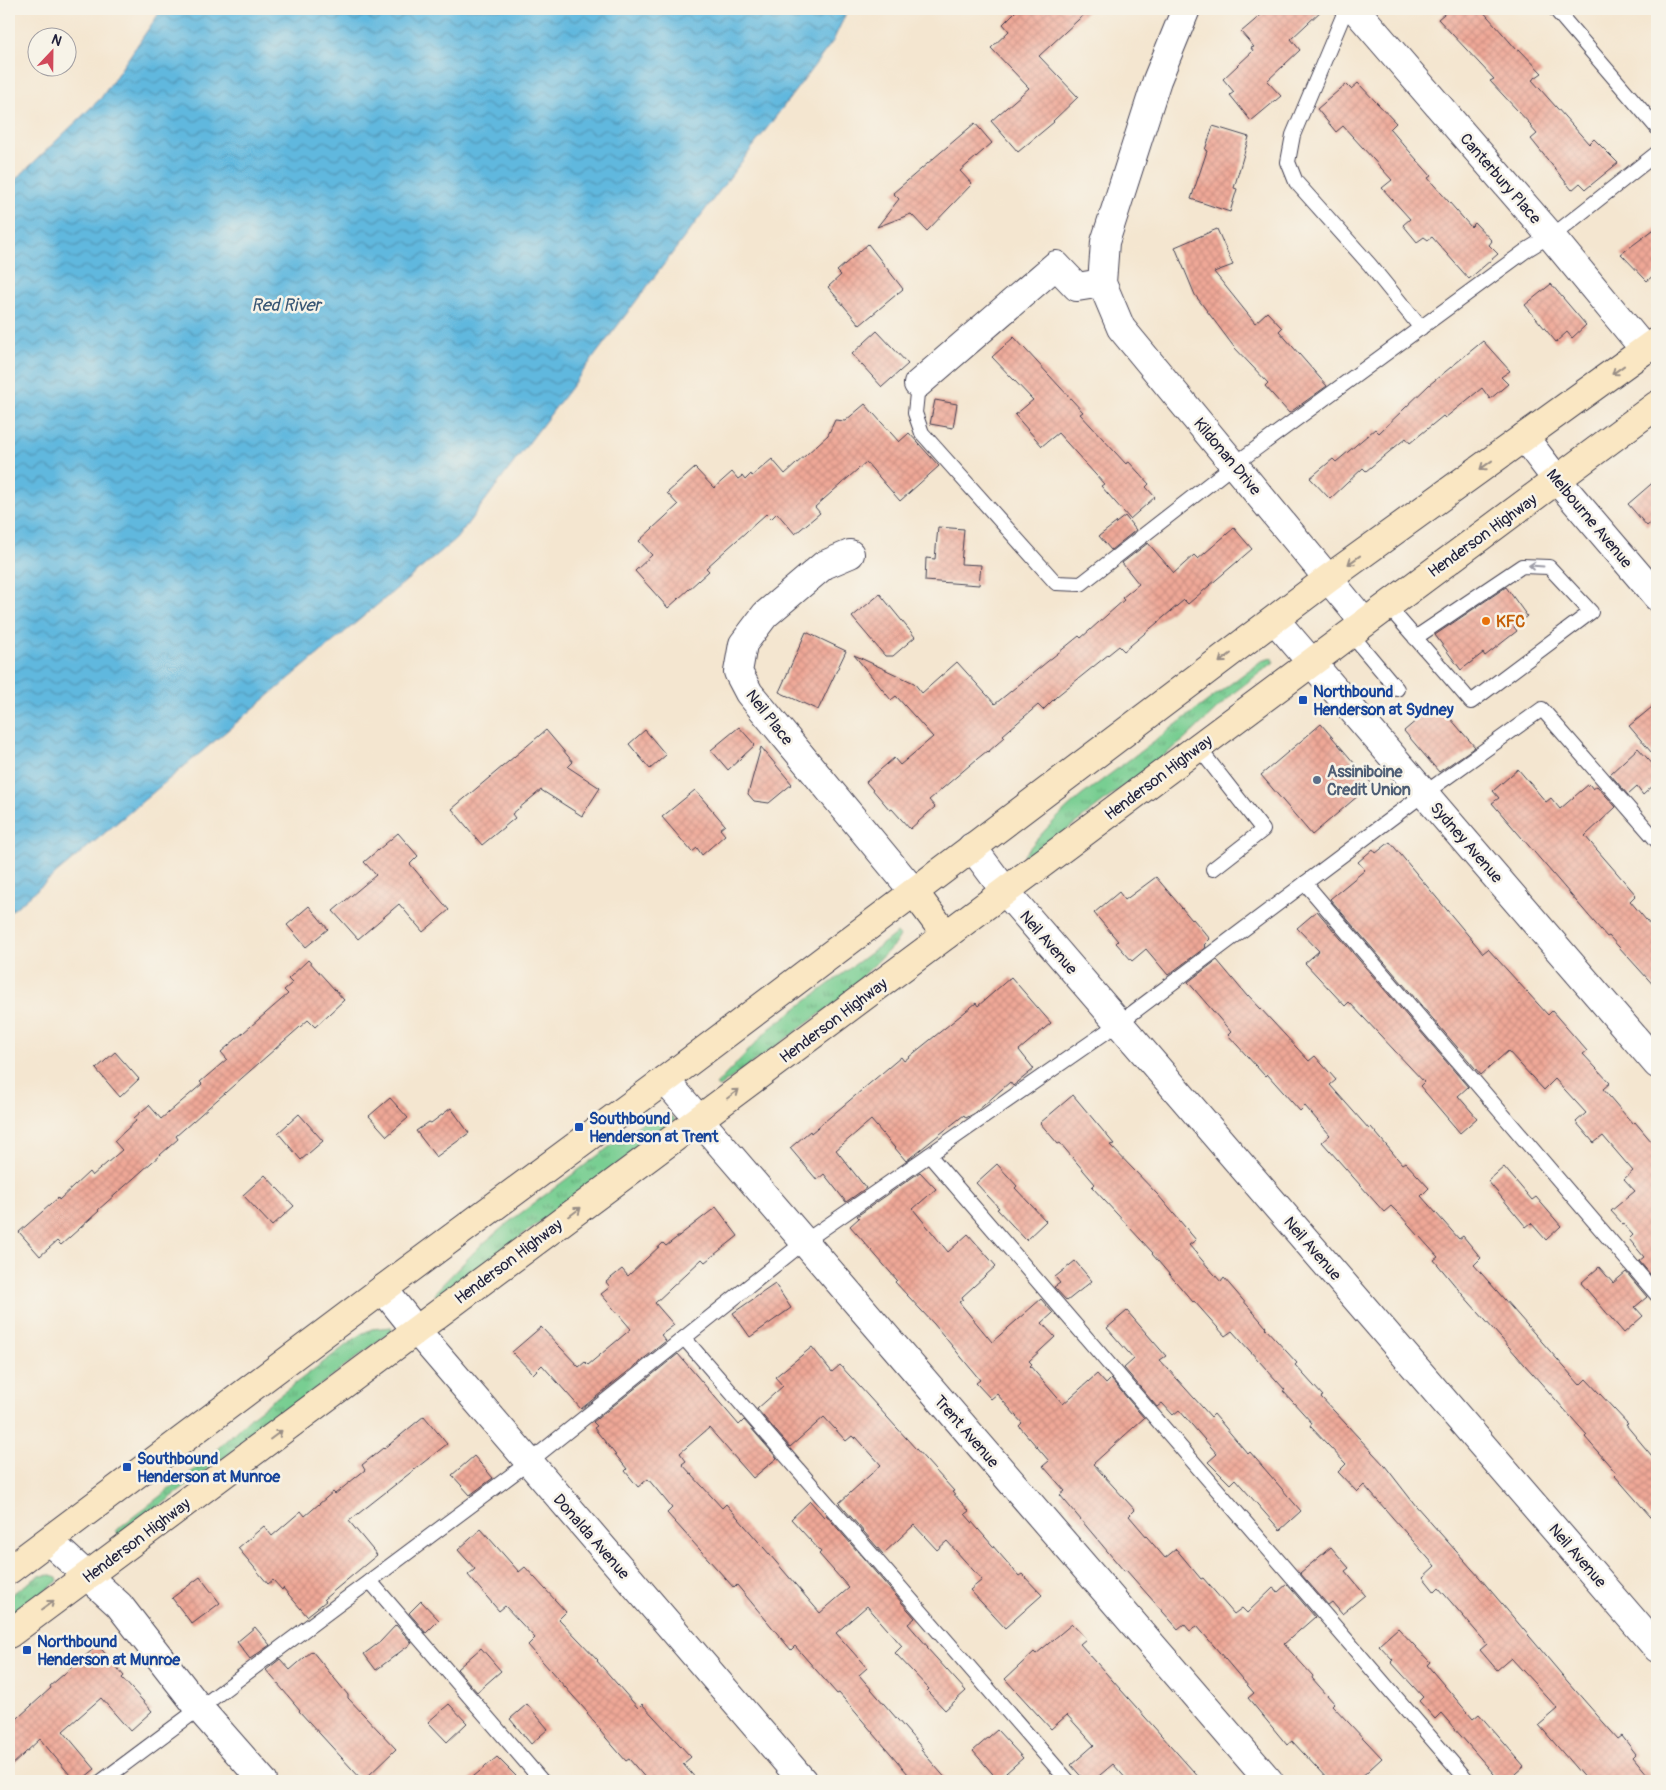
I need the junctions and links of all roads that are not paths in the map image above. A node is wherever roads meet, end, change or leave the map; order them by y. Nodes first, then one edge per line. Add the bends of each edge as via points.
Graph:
1 (1186, 9) edge
2 (1346, 9) edge
3 (1355, 9) edge
4 (1555, 9) edge
5 (1657, 128) edge
6 (1657, 153) edge
7 (1550, 235) junction
8 (1102, 283) junction
9 (1421, 328) junction
10 (1651, 346) edge
11 (918, 384) joint
12 (1657, 405) edge
13 (1524, 437) junction
14 (1235, 464) junction
15 (1557, 480) junction
16 (850, 554) dead end
17 (1330, 578) junction
18 (1657, 597) edge
19 (1387, 605) junction
20 (1275, 620) junction
21 (1357, 627) junction
22 (1416, 638) junction
23 (1311, 663) junction
24 (1396, 689) dead end
25 (1198, 747) junction
26 (1425, 793) junction
27 (1657, 842) edge
28 (972, 847) junction
29 (1213, 869) dead end
30 (1305, 884) junction
31 (1005, 891) junction
32 (914, 892) junction
33 (946, 935) junction
34 (1119, 1023) junction
35 (1657, 1064) edge
36 (665, 1080) junction
37 (700, 1119) junction
38 (929, 1155) junction
39 (804, 1242) junction
40 (382, 1289) junction
41 (1657, 1295) edge
42 (416, 1330) junction
43 (684, 1338) junction
44 (529, 1462) junction
45 (49, 1540) junction
46 (9, 1570) edge
47 (88, 1575) junction
48 (370, 1581) junction
49 (9, 1634) edge
50 (1657, 1648) edge
51 (199, 1708) junction
52 (102, 1781) edge
53 (263, 1781) edge
54 (542, 1781) edge
55 (803, 1781) edge
56 (1068, 1781) edge
57 (1269, 1781) edge
58 (1468, 1781) edge

1 - 8 street, Kildonan Drive via 1157,80 1105,242
2 - 9 lane via 1293,135 1288,162 1303,191
3 - 7 street, Canterbury Place
4 - 5 lane
6 - 7 lane
7 - 9 lane
7 - 10 street, Canterbury Place
8 - 11 street via 1077,287 1056,266
8 - 14 street, Kildonan Drive via 1122,328
9 - 14 lane
10 -> 13 main road
11 - 14 lane via 915,413 922,433 1056,583 1081,584
12 - 15 main road, Henderson Highway
13 - 15 street, Melbourne Avenue
13 -> 17 main road
14 - 17 street, Kildonan Drive
15 - 18 street, Melbourne Avenue
15 - 19 main road, Henderson Highway
16 - 32 street, Neil Place via 824,564 765,615 743,644 738,672 749,693
17 - 20 main road
17 - 21 street, Kildonan Drive
19 - 21 main road, Henderson Highway
19 - 22 lane
20 - 23 street, Sydney Avenue
20 -> 28 main road
21 - 23 main road, Henderson Highway
21 - 24 lane
22 -> 22 lane via 1471,702 1591,612 1549,567 1522,566
23 - 25 main road, Henderson Highway
23 - 26 street, Sydney Avenue
25 - 29 lane via 1263,830
25 - 31 main road, Henderson Highway
26 - 27 lane via 1542,709
26 - 30 lane
26 - 35 street, Sydney Avenue
28 - 31 street, Neil Avenue
28 - 32 main road
30 - 34 lane
30 - 41 lane
31 - 33 main road, Henderson Highway
31 - 34 street, Neil Avenue
32 - 33 main road
32 - 36 main road
37 -> 33 main road, Henderson Highway
34 - 38 lane
34 - 50 street, Neil Avenue
36 - 37 street, Trent Avenue
36 - 40 main road
37 - 39 street, Trent Avenue
42 -> 37 main road, Henderson Highway
38 - 39 lane
38 - 58 lane
39 - 43 lane
39 - 57 street, Trent Avenue
40 - 42 street, Donalda Avenue
40 - 45 main road
42 - 44 street, Donalda Avenue
47 -> 42 main road, Henderson Highway
43 - 44 lane
43 - 56 lane
44 - 48 lane
44 - 55 street, Donalda Avenue
45 - 46 main road
45 - 47 street
49 -> 47 main road, Henderson Highway
47 - 51 street via 119,1605
48 - 51 lane
48 - 54 lane
51 - 52 lane
51 - 53 street

